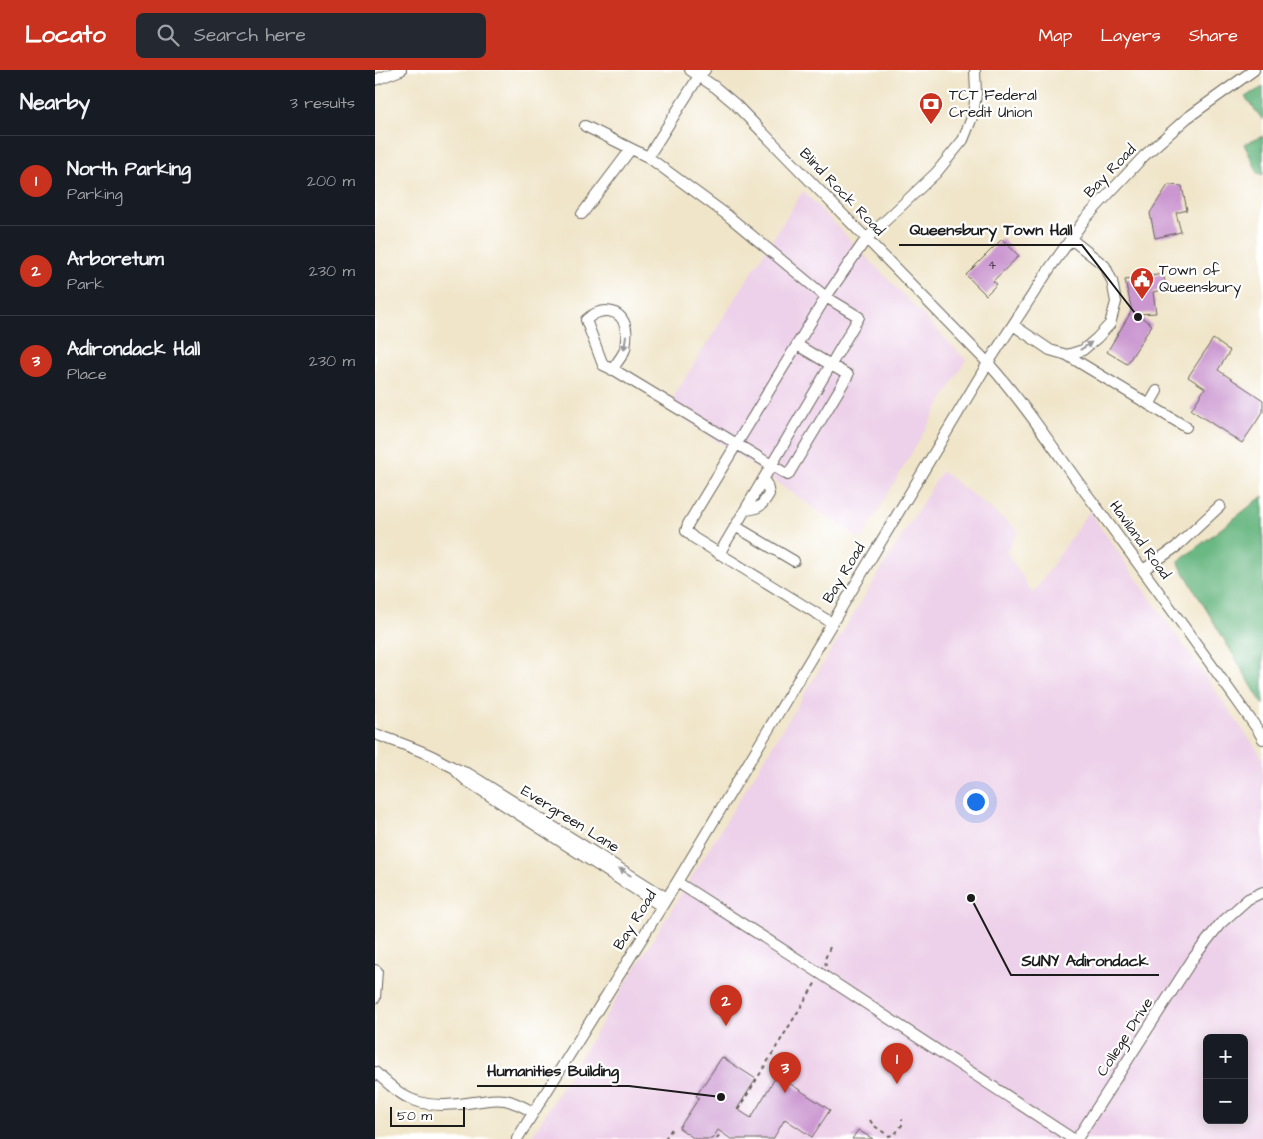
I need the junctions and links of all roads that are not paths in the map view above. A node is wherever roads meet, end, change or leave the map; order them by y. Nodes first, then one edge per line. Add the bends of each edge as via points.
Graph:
1 (401, 70) edge
2 (975, 70) edge
3 (1254, 70) edge
4 (698, 72) edge
5 (375, 80) edge
6 (585, 126) dead end
7 (631, 149) junction
8 (648, 157) junction
9 (582, 214) dead end
10 (867, 239) junction
11 (1071, 239) junction
12 (826, 297) junction
13 (1013, 326) junction
14 (797, 345) junction
15 (1067, 355) junction
16 (988, 362) junction
17 (831, 364) junction
18 (612, 370) junction
19 (1157, 391) dead end
20 (1149, 404) junction
21 (1186, 427) dead end
22 (737, 444) junction
23 (771, 464) junction
24 (1220, 506) dead end
25 (735, 526) junction
26 (719, 554) junction
27 (794, 561) dead end
28 (1143, 570) junction
29 (832, 623) junction
30 (375, 734) edge
31 (1263, 739) edge
32 (677, 882) junction
33 (1263, 892) edge
34 (664, 902) junction
35 (375, 970) edge
36 (375, 998) edge
37 (375, 1072) edge
38 (533, 1112) junction
39 (517, 1139) edge
40 (1075, 1139) edge

1 - 5 street
2 - 10 street via 973,115 963,140 936,173
3 - 11 street, Bay Road via 1187,118 1144,156 1085,219
4 - 8 street
4 - 10 street, Blind Rock Road via 734,103
6 - 7 street
7 - 8 street
7 - 9 street
8 - 12 street via 727,215
10 - 12 street
10 - 16 street, Blind Rock Road
11 - 13 street, Bay Road
15 -> 11 street via 1083,350 1110,324 1116,302 1105,266
12 - 14 street
12 - 17 street via 859,318
13 - 15 street via 1050,350
13 - 16 street, Bay Road
14 - 17 street
14 - 22 street
15 - 20 street
16 - 28 street, Haviland Road via 1026,408
16 - 29 street, Bay Road
17 - 23 street
17 - 23 street via 848,374 788,475
18 -> 18 street via 603,365 586,320 597,312 611,311 626,328 625,347
18 - 22 street
19 - 20 street
20 - 21 street
22 - 23 street
22 - 26 street via 685,531
23 - 25 street via 763,479 769,494 758,508 745,510
24 - 28 street via 1176,547
25 - 26 street
25 - 27 street
26 - 29 street
28 - 31 street, Haviland Road
29 - 32 street, Bay Road
30 - 34 street, Evergreen Lane via 455,769 467,781
32 - 34 street, Bay Road
32 - 40 street
33 - 40 street, College Drive via 1248,899 1220,924 1194,957
34 - 38 street, Bay Road
35 - 36 street
37 - 38 street via 414,1101 426,1104 504,1100
38 - 39 street, Bay Road

